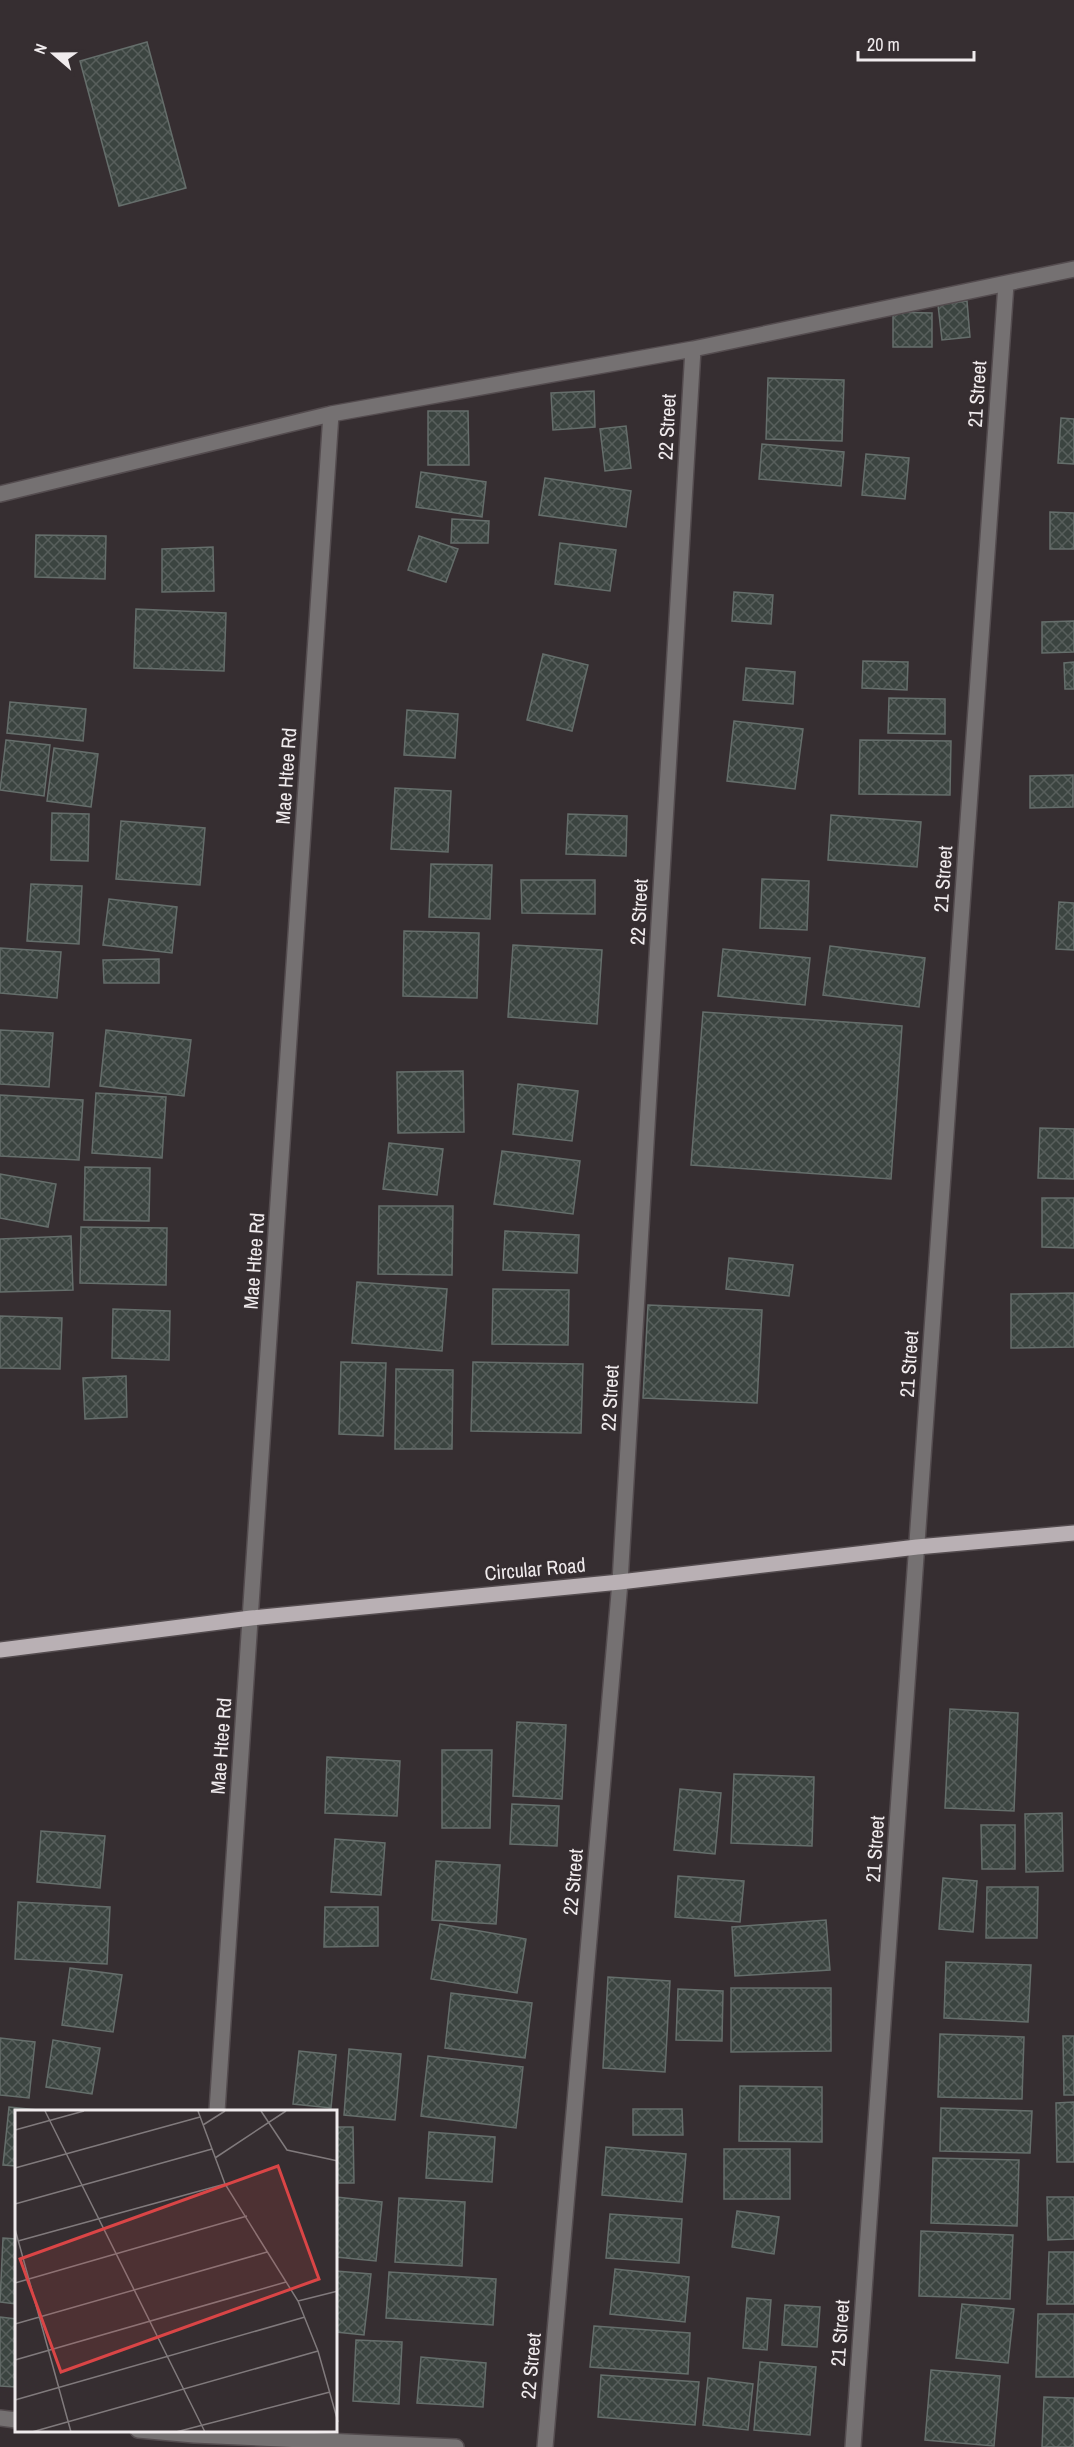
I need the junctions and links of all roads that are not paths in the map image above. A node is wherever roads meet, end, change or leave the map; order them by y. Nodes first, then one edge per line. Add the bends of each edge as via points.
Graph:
1 (1074, 269) edge
2 (1006, 284) junction
3 (693, 349) junction
4 (331, 414) junction
5 (0, 494) edge
6 (1074, 1533) edge
7 (917, 1546) junction
8 (620, 1582) junction
9 (251, 1618) junction
10 (0, 1650) edge
11 (217, 2110) edge
12 (0, 2418) edge
13 (15, 2420) edge
14 (152, 2432) edge
15 (194, 2438) edge
16 (456, 2447) edge
17 (544, 2447) edge
18 (853, 2447) edge

1 - 2 street
2 - 3 street
2 - 7 street, 21 Street
3 - 4 street
3 - 8 street, 22 Street
4 - 5 street
4 - 9 street, Mae Htee Rd
6 - 7 main road, Circular Road
7 - 8 main road, Circular Road
7 - 18 street, 21 Street
8 - 9 main road, Circular Road
8 - 17 street, 22 Street
9 - 10 main road, Circular Road
9 - 11 street, Mae Htee Rd
12 - 13 street
14 - 15 street
15 - 16 street

